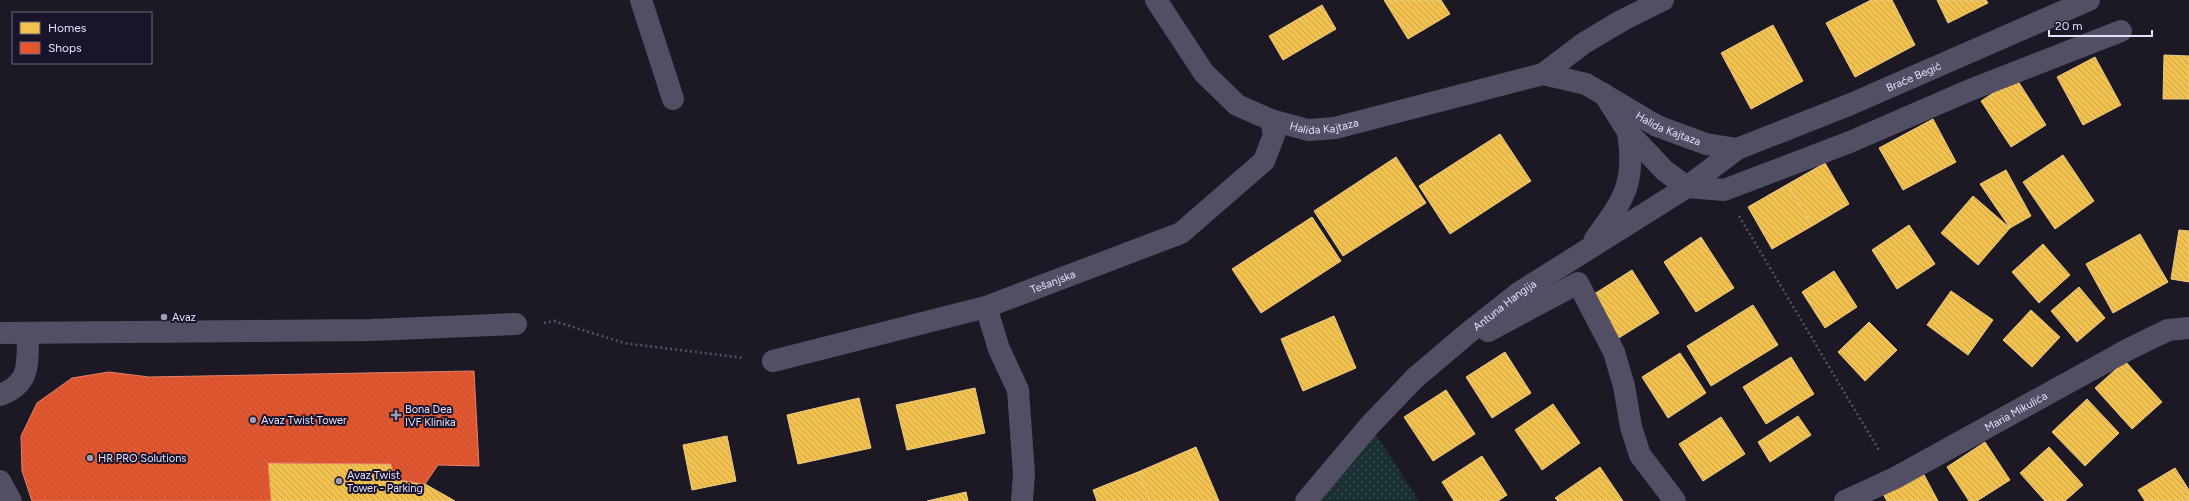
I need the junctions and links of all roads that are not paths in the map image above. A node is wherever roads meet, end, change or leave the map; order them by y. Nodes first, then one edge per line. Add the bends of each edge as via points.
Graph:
1 (641, 0) edge
2 (1156, 0) edge
3 (1663, 0) edge
4 (2089, 0) edge
5 (2121, 31) dead end
6 (1543, 74) junction
7 (1604, 94) junction
8 (673, 99) dead end
9 (1270, 120) junction
10 (1628, 132) junction
11 (1738, 149) junction
12 (1687, 187) junction
13 (1589, 248) junction
14 (986, 307) junction
15 (516, 324) road end
16 (2189, 328) edge
17 (28, 333) junction
18 (0, 334) edge
19 (773, 361) road end
20 (1415, 378) junction
21 (0, 395) edge
22 (0, 481) edge
23 (11, 501) edge
24 (1022, 501) edge
25 (1306, 501) edge
26 (1675, 501) edge
27 (1845, 501) edge

1 - 8 street
2 - 9 street, Halida Kajtaza via 1204,73 1237,105
3 - 6 street, Halida Kajtaza via 1584,43
4 - 11 street, Braće Begić via 1851,104
5 - 12 street via 1970,90 1850,142 1724,190
6 - 7 street, Halida Kajtaza via 1586,84
6 - 9 street, Halida Kajtaza via 1335,128 1308,130
7 - 10 street, Halida Kajtaza
7 - 11 street, Halida Kajtaza via 1656,126 1706,144
9 - 14 street, Tešanjska via 1274,135 1264,162 1181,233
10 - 12 street, Halida Kajtaza via 1665,171
10 - 13 street, Halida Kajtaza via 1632,159 1630,178 1620,204
11 - 12 street, Antuna Hangija
12 - 13 street, Antuna Hangija
13 - 20 street, Antuna Hangija via 1520,292
14 - 19 street, Tešanjska
14 - 24 street via 999,349 1018,390 1024,474
15 - 17 street via 372,330
16 - 27 street, Maria Mikulića via 2168,330 2129,349 1895,478
17 - 18 street
17 - 21 street via 26,373 15,389
20 - 25 street, Antuna Hangija via 1370,425
20 - 26 street via 1498,325 1578,283 1614,352 1624,386 1631,427 1640,454
22 - 23 street

